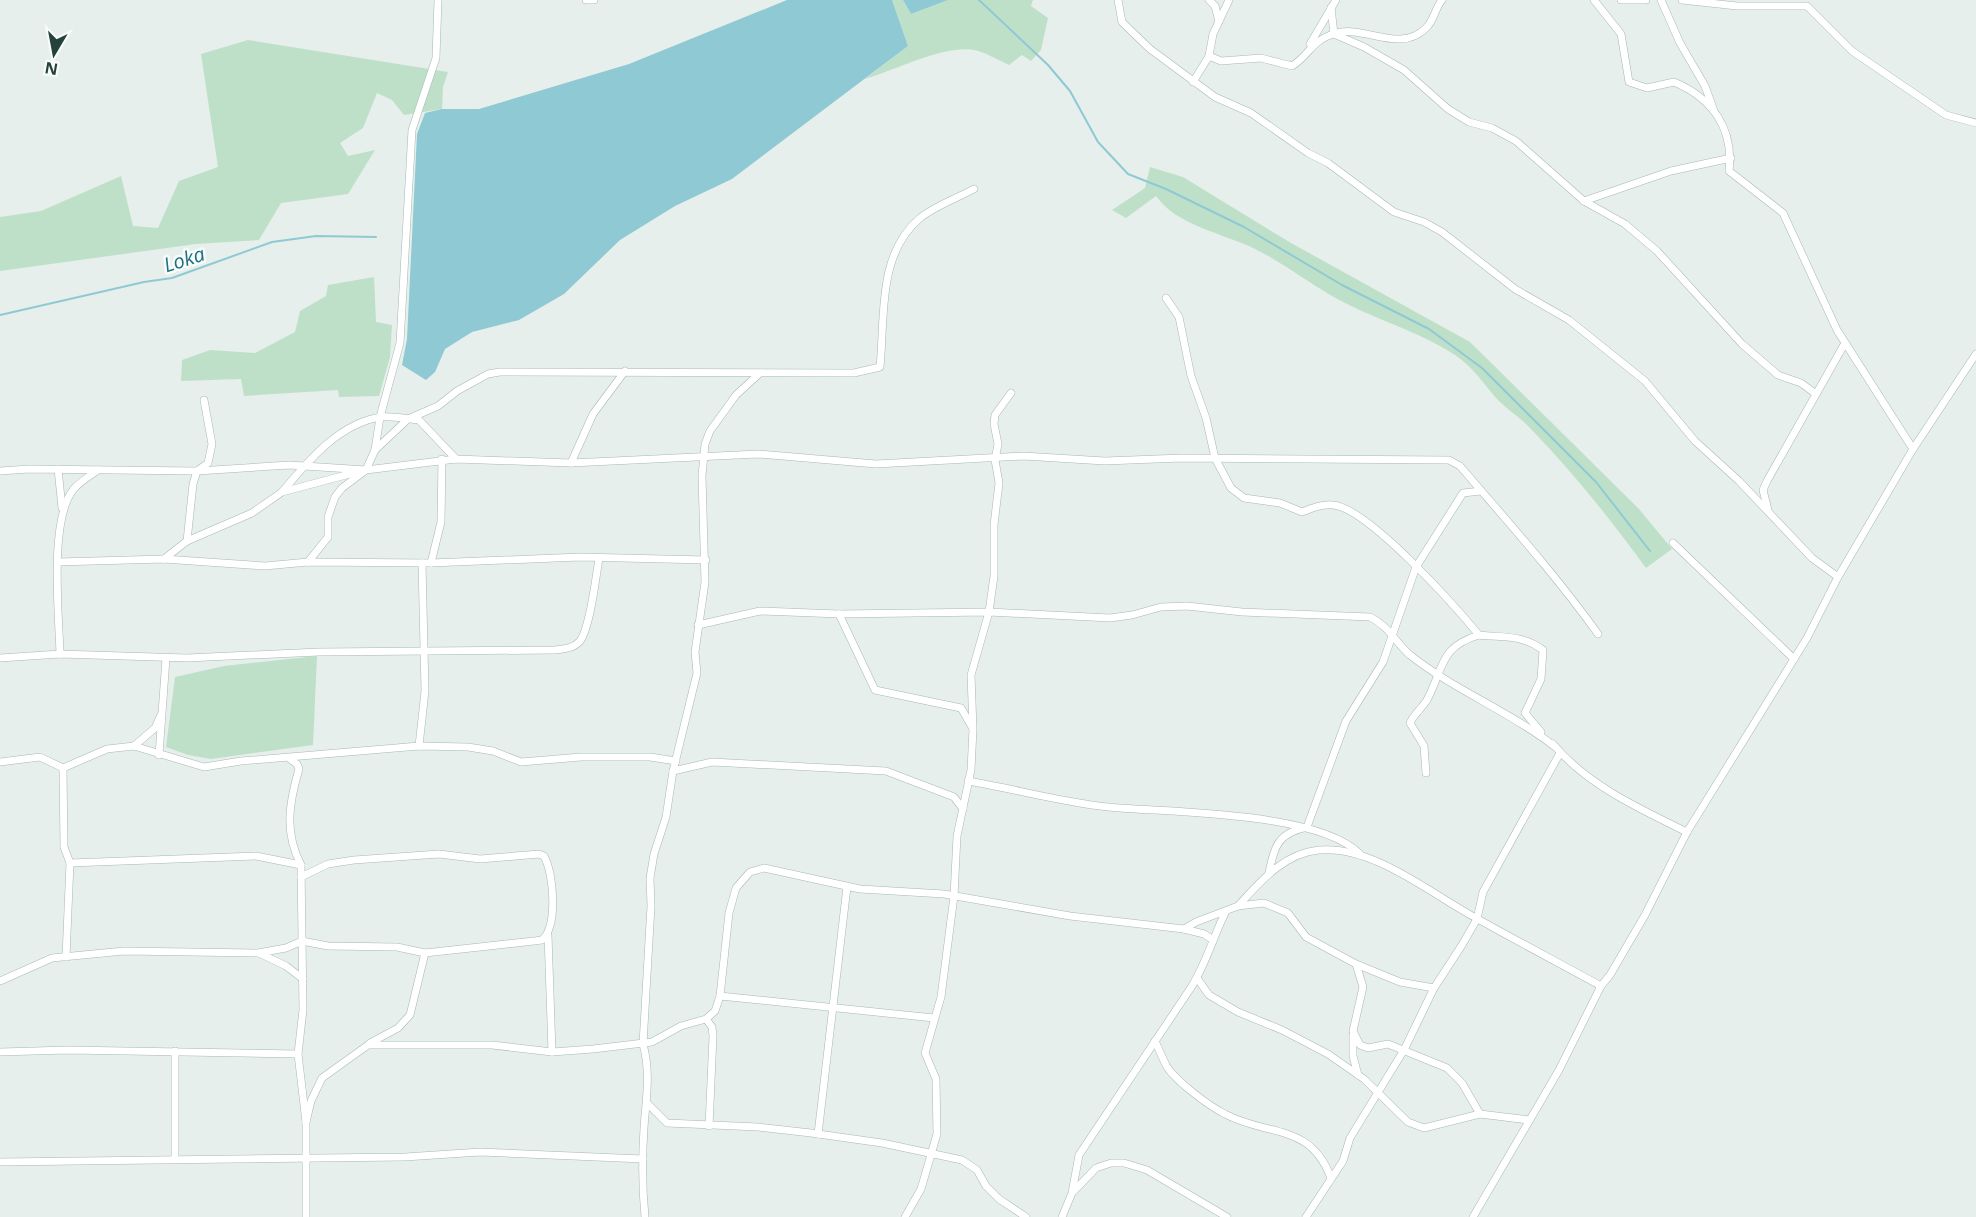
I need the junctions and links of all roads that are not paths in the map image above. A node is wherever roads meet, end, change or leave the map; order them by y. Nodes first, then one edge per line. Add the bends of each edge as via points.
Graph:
1 (438, 0) edge
2 (586, 0) edge
3 (594, 0) edge
4 (1118, 0) edge
5 (1209, 0) edge
6 (1229, 0) edge
7 (1336, 0) edge
8 (1442, 0) edge
9 (1594, 0) edge
10 (1620, 0) edge
11 (1646, 0) edge
12 (1661, 0) edge
13 (1682, 0) edge
14 (1331, 8) junction
15 (1219, 21) junction
16 (1334, 34) junction
17 (1306, 50) junction
18 (1209, 56) junction
19 (1193, 82) junction
20 (1713, 108) junction
21 (1976, 123) edge
22 (1731, 158) junction
23 (974, 189) dead end
24 (1584, 201) junction
25 (1166, 298) dead end
26 (1845, 343) junction
27 (1976, 354) edge
28 (625, 371) junction
29 (760, 373) junction
30 (1011, 393) dead end
31 (1816, 394) junction
32 (204, 400) dead end
33 (380, 417) junction
34 (408, 419) junction
35 (1913, 449) junction
36 (375, 450) junction
37 (704, 457) junction
38 (1215, 458) junction
39 (442, 459) junction
40 (456, 459) junction
41 (995, 459) junction
42 (571, 463) junction
43 (304, 465) junction
44 (58, 469) junction
45 (98, 470) junction
46 (366, 470) junction
47 (0, 471) edge
48 (197, 471) junction
49 (1481, 491) junction
50 (282, 492) junction
51 (1768, 512) junction
52 (62, 516) junction
53 (187, 541) junction
54 (1673, 543) dead end
55 (599, 558) junction
56 (164, 559) junction
57 (706, 560) junction
58 (58, 562) junction
59 (308, 562) junction
60 (422, 563) junction
61 (431, 563) junction
62 (1416, 567) junction
63 (1838, 577) junction
64 (989, 612) junction
65 (839, 614) junction
66 (698, 625) junction
67 (1392, 634) junction
68 (1598, 634) dead end
69 (1479, 635) junction
70 (425, 651) junction
71 (60, 654) junction
72 (0, 658) edge
73 (166, 658) junction
74 (1794, 659) junction
75 (1438, 672) junction
76 (163, 710) junction
77 (973, 729) junction
78 (134, 746) junction
79 (419, 746) junction
80 (1554, 746) junction
81 (1560, 753) junction
82 (159, 755) junction
83 (290, 759) junction
84 (676, 761) junction
85 (0, 762) edge
86 (63, 768) junction
87 (673, 771) junction
88 (1426, 773) dead end
89 (968, 781) junction
90 (963, 809) junction
91 (1307, 827) junction
92 (1687, 832) junction
93 (1364, 858) junction
94 (70, 862) junction
95 (301, 865) junction
96 (1269, 873) junction
97 (301, 877) junction
98 (847, 886) junction
99 (954, 896) junction
100 (1238, 906) junction
101 (1225, 913) junction
102 (1477, 919) junction
103 (1184, 929) junction
104 (548, 935) junction
105 (1213, 940) junction
106 (302, 941) junction
107 (258, 953) junction
108 (425, 953) junction
109 (66, 957) junction
110 (1356, 964) junction
111 (1197, 978) junction
112 (303, 979) junction
113 (0, 981) edge
114 (1601, 986) junction
115 (1434, 988) junction
116 (720, 996) junction
117 (833, 1008) junction
118 (934, 1018) junction
119 (706, 1019) junction
120 (1353, 1033) junction
121 (1155, 1041) junction
122 (643, 1044) junction
123 (368, 1045) junction
124 (1404, 1050) junction
125 (175, 1051) junction
126 (0, 1052) edge
127 (552, 1052) junction
128 (298, 1054) junction
129 (1358, 1075) junction
130 (1378, 1093) junction
131 (648, 1104) junction
132 (1480, 1113) junction
133 (1529, 1120) junction
134 (306, 1122) junction
135 (709, 1126) junction
136 (818, 1134) junction
137 (933, 1154) junction
138 (306, 1157) junction
139 (175, 1159) junction
140 (642, 1159) junction
141 (0, 1162) edge
142 (1331, 1178) junction
143 (1072, 1193) junction
144 (913, 1213) edge
145 (306, 1217) edge
146 (645, 1217) edge
147 (905, 1217) edge
148 (1026, 1217) edge
149 (1062, 1217) edge
150 (1227, 1217) edge
151 (1306, 1217) edge
152 (1473, 1217) edge

1 - 33 street via 436,58 412,130 400,343
2 - 3 street
4 - 19 street via 1122,22
5 - 15 street
6 - 15 street
7 - 14 street
8 - 16 street via 1426,28 1417,34 1384,39 1347,31
9 - 20 street via 1621,34 1629,82 1647,88 1674,82
10 - 11 street
12 - 20 street
13 - 21 street via 1737,6 1807,6 1852,51 1946,115
14 - 16 street
14 - 17 street
15 - 18 street
16 - 17 street
16 - 24 street via 1364,46 1404,70 1469,122 1492,128 1516,141
17 - 18 street via 1293,66 1261,58 1221,61
18 - 19 street
19 - 51 street via 1251,113 1394,212 1442,232 1515,289 1569,320 1645,381 1695,441
20 - 22 street via 1727,136
22 - 24 street via 1671,171
22 - 26 street via 1729,171 1783,213
23 - 29 street via 921,217 898,247 884,296 880,367 854,373
24 - 31 street via 1625,224 1657,251 1742,344 1778,375 1801,383
25 - 38 street via 1179,316 1191,376
26 - 31 street
26 - 35 street
27 - 35 street
28 - 29 street
28 - 34 street via 488,374 438,406
28 - 42 street via 593,414
29 - 37 street via 736,395 710,431
30 - 41 street via 996,415
31 - 51 street via 1763,490
32 - 48 street via 212,444 208,463
33 - 34 street
33 - 36 street
33 - 43 street via 340,434
34 - 36 street
34 - 40 street via 426,425
35 - 63 street
36 - 46 street
37 - 41 street via 758,454 876,464
37 - 42 street
37 - 57 street
38 - 41 street
38 - 49 street via 1449,459
38 - 62 street via 1231,488 1244,498 1280,503 1302,512 1336,505 1365,520
39 - 40 street
39 - 46 street
39 - 61 street via 441,522
40 - 42 street
41 - 64 street via 999,483
43 - 46 street
43 - 48 street
43 - 50 street
44 - 45 street
44 - 47 street
44 - 52 street
45 - 48 street
45 - 52 street via 73,489
46 - 50 street
46 - 59 street via 335,498 328,517 328,537
48 - 53 street
49 - 62 street via 1463,493
49 - 68 street via 1558,580
50 - 53 street via 252,513
51 - 63 street via 1812,558
52 - 58 street
53 - 56 street
54 - 74 street
55 - 57 street
55 - 61 street
55 - 70 street via 593,600 581,640 572,648
56 - 58 street
56 - 59 street via 265,566
57 - 66 street
58 - 71 street
59 - 60 street
60 - 61 street
60 - 70 street
62 - 67 street
62 - 69 street
63 - 74 street
64 - 65 street
64 - 67 street via 1110,618 1161,607 1187,606 1370,617 1383,623
64 - 77 street via 971,675
65 - 66 street via 760,611
65 - 77 street via 875,690 961,708
66 - 84 street via 695,690
67 - 75 street via 1409,654
67 - 91 street via 1383,662 1346,721
69 - 75 street via 1452,647
69 - 80 street via 1519,637 1543,650 1541,679 1525,713
70 - 73 street
70 - 79 street via 424,715
71 - 72 street
71 - 73 street
73 - 76 street
74 - 92 street
75 - 80 street via 1524,723
75 - 88 street via 1427,701 1410,723 1424,746
76 - 78 street via 156,728
76 - 82 street
77 - 89 street
78 - 82 street
78 - 86 street via 107,749
79 - 83 street
79 - 84 street via 485,750 521,762 650,757
80 - 81 street
81 - 92 street via 1588,777
81 - 102 street via 1484,892
82 - 83 street via 204,767
83 - 95 street via 299,769 290,815 291,844
84 - 87 street
85 - 86 street via 40,757
86 - 94 street via 64,847
87 - 90 street via 712,762 886,771 944,792
87 - 122 street via 650,878
89 - 90 street
89 - 91 street via 1108,807 1158,808
90 - 99 street via 957,837
91 - 93 street via 1352,845
91 - 96 street via 1289,831 1278,843
92 - 114 street via 1645,915
93 - 96 street via 1352,852 1318,850
93 - 102 street via 1397,871
94 - 95 street via 256,855
94 - 109 street
95 - 97 street
96 - 100 street
97 - 104 street via 328,864 354,860 439,854 480,859 539,855 546,860 551,879 552,927
97 - 106 street
98 - 99 street
98 - 116 street via 764,868 750,872 736,888 729,913
98 - 117 street
99 - 103 street via 1070,916
99 - 118 street via 941,997
100 - 101 street
100 - 110 street via 1263,903 1288,913 1306,937
101 - 103 street
101 - 105 street
102 - 114 street
102 - 115 street
103 - 105 street
104 - 108 street via 534,941
104 - 127 street
105 - 111 street via 1208,960
106 - 107 street
106 - 108 street via 328,946 397,947
106 - 112 street
107 - 109 street via 124,951
107 - 112 street
108 - 123 street via 410,1016 398,1028
109 - 113 street via 52,958
110 - 115 street via 1400,981
110 - 120 street via 1363,987
111 - 121 street
111 - 129 street via 1209,995 1328,1054
112 - 128 street
114 - 133 street
115 - 124 street
116 - 117 street
116 - 119 street via 715,1011
117 - 118 street
117 - 136 street
118 - 137 street via 925,1053 937,1089
119 - 122 street
119 - 135 street via 713,1036
120 - 124 street via 1360,1045 1368,1048 1388,1044
120 - 129 street
121 - 142 street via 1168,1069 1214,1107 1251,1124 1294,1134 1326,1166
121 - 143 street via 1079,1155
122 - 127 street
122 - 131 street via 648,1065
123 - 127 street via 492,1045
123 - 134 street via 322,1078
124 - 130 street
124 - 132 street via 1447,1068 1462,1083
125 - 126 street
125 - 128 street
125 - 139 street
128 - 134 street
129 - 130 street
130 - 132 street via 1408,1122 1424,1128
130 - 142 street
131 - 135 street via 667,1123
131 - 140 street
132 - 133 street
133 - 152 street
134 - 138 street
135 - 136 street
136 - 137 street
137 - 144 street
137 - 148 street via 962,1160 977,1170 986,1186
138 - 139 street
138 - 140 street via 480,1152
138 - 145 street
139 - 141 street
140 - 146 street
142 - 151 street
143 - 149 street
143 - 150 street via 1096,1168 1124,1163 1147,1170
144 - 147 street

